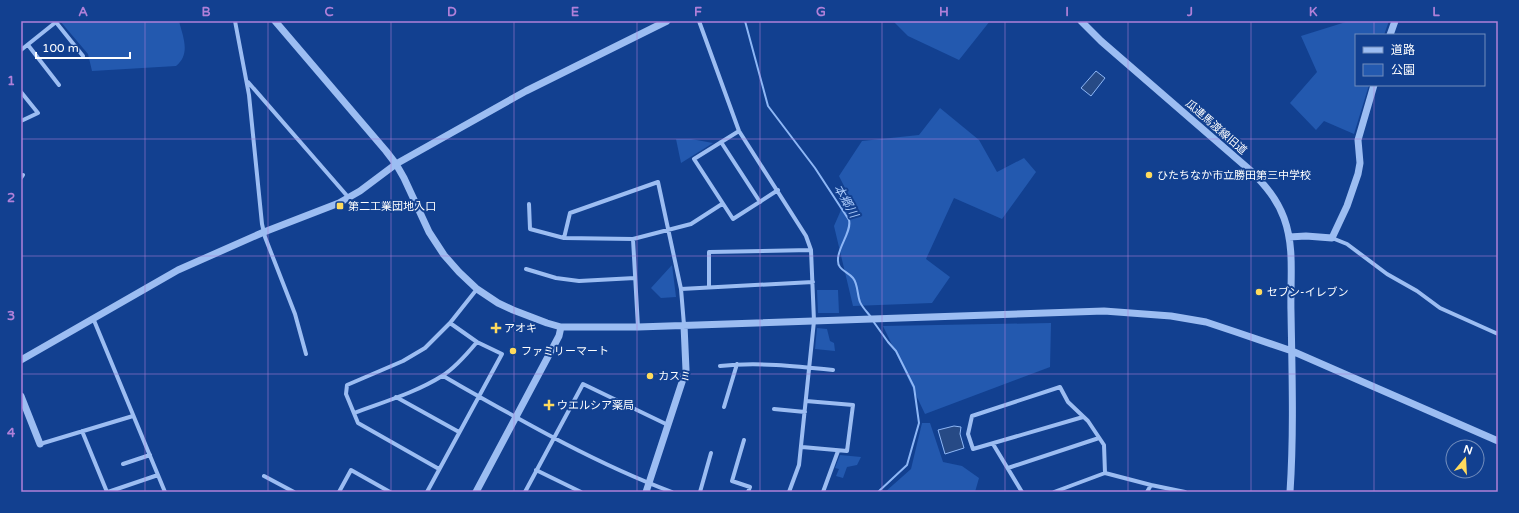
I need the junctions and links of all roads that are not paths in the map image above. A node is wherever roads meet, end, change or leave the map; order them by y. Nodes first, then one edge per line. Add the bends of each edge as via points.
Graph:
1 (235, 21) edge
2 (275, 21) edge
3 (667, 21) edge
4 (699, 21) edge
5 (1081, 21) edge
6 (1395, 21) edge
7 (56, 22) edge
8 (1390, 34) edge
9 (28, 45) junction
10 (21, 50) edge
11 (83, 56) dead end
12 (247, 81) junction
13 (59, 85) dead end
14 (1374, 86) edge
15 (21, 92) edge
16 (21, 121) edge
17 (739, 131) junction
18 (721, 142) junction
19 (396, 164) junction
20 (778, 190) junction
21 (349, 198) junction
22 (760, 202) junction
23 (529, 204) dead end
24 (722, 204) junction
25 (668, 229) junction
26 (264, 232) junction
27 (564, 238) junction
28 (1289, 238) junction
29 (1332, 238) junction
30 (633, 240) junction
31 (811, 250) junction
32 (526, 269) dead end
33 (635, 278) junction
34 (813, 282) junction
35 (709, 288) junction
36 (477, 289) junction
37 (681, 289) junction
38 (93, 318) junction
39 (814, 321) junction
40 (450, 323) junction
41 (684, 325) junction
42 (562, 327) junction
43 (638, 327) junction
44 (1498, 334) edge
45 (477, 342) junction
46 (1292, 351) junction
47 (306, 354) dead end
48 (21, 360) edge
49 (737, 364) junction
50 (720, 366) dead end
51 (810, 368) junction
52 (833, 370) dead end
53 (443, 376) junction
54 (21, 396) edge
55 (479, 396) junction
56 (396, 397) junction
57 (806, 401) junction
58 (724, 407) dead end
59 (774, 409) dead end
60 (805, 412) junction
61 (354, 413) junction
62 (133, 416) junction
63 (516, 417) junction
64 (1083, 417) junction
65 (668, 425) junction
66 (82, 431) junction
67 (459, 432) junction
68 (554, 438) junction
69 (1099, 438) junction
70 (744, 440) dead end
71 (1498, 441) edge
72 (40, 444) joint
73 (993, 444) junction
74 (802, 447) junction
75 (838, 451) junction
76 (711, 453) dead end
77 (150, 455) junction
78 (123, 464) dead end
79 (1008, 468) junction
80 (439, 469) junction
81 (536, 470) junction
82 (1105, 473) junction
83 (158, 475) junction
84 (264, 476) dead end
85 (649, 484) junction
86 (1151, 485) junction
87 (384, 491) edge
88 (108, 492) edge
89 (165, 492) edge
90 (294, 492) edge
91 (339, 492) edge
92 (390, 492) edge
93 (427, 492) edge
94 (476, 492) edge
95 (525, 492) edge
96 (581, 492) edge
97 (646, 492) edge
98 (672, 492) edge
99 (700, 492) edge
100 (748, 492) edge
101 (790, 492) edge
102 (823, 492) edge
103 (1022, 492) edge
104 (1054, 492) edge
105 (1147, 492) edge
106 (1185, 492) edge
107 (1290, 492) edge

1 - 12 street
2 - 19 street via 343,98
3 - 19 street via 552,76
4 - 17 street
5 - 28 street, 瓜連馬渡線旧道 via 1263,184 1275,199 1284,218
6 - 8 street
7 - 9 street
7 - 11 street
9 - 10 street
9 - 13 street
12 - 21 street
12 - 26 street
14 - 29 street via 1358,140 1358,174
15 - 16 street via 38,113
17 - 18 street
17 - 20 street
18 - 22 street
18 - 24 street via 694,160
19 - 21 street
19 - 36 street via 429,232 444,255
20 - 22 street
20 - 31 street via 806,236
21 - 26 street
22 - 24 street via 733,219
23 - 27 street via 530,229
24 - 25 street via 691,224
25 - 27 street via 658,182 570,213
25 - 30 street
25 - 37 street
26 - 38 street via 178,270
26 - 47 street via 295,314
27 - 30 street
28 - 29 street
28 - 46 street, 瓜連馬渡線旧道
29 - 44 street via 1347,244 1386,274 1440,308
30 - 33 street
31 - 34 street
31 - 35 street via 709,252
32 - 33 street via 556,278 579,281
33 - 43 street
34 - 35 street
34 - 39 street
35 - 37 street
36 - 40 street
36 - 42 street via 513,310
37 - 41 street
38 - 48 street
38 - 62 street
39 - 41 street
39 - 46 street via 1104,311 1172,316 1206,322
39 - 51 street
40 - 45 street
40 - 61 street via 425,348 403,361 347,385 346,394
41 - 43 street
41 - 65 street via 686,370
42 - 43 street
42 - 63 street
45 - 53 street
45 - 55 street via 502,354
46 - 71 street
46 - 107 street, 瓜連馬渡線旧道
49 - 50 street
49 - 51 street
49 - 58 street
51 - 52 street
51 - 57 street
53 - 55 street
53 - 56 street
54 - 72 street
55 - 63 street
55 - 67 street
56 - 61 street
56 - 67 street
57 - 60 street
57 - 75 street via 853,405 847,452
59 - 60 street
60 - 74 street
61 - 80 street via 358,423
62 - 66 street
62 - 77 street
63 - 68 street
63 - 94 street
64 - 69 street
64 - 73 street
64 - 73 street via 1068,402 1060,387 972,416 968,434 973,449
65 - 68 street via 583,384
65 - 85 street
66 - 72 street
66 - 88 street
67 - 80 street
68 - 81 street
68 - 85 street
69 - 79 street
69 - 82 street via 1104,445
70 - 100 street via 732,481 750,487
73 - 79 street
74 - 75 street
74 - 101 street
75 - 102 street
76 - 99 street
77 - 78 street
77 - 83 street
79 - 103 street
80 - 93 street
81 - 95 street
81 - 96 street
82 - 86 street
82 - 104 street
83 - 88 street
83 - 89 street
84 - 90 street
85 - 97 street
85 - 98 street
86 - 105 street
86 - 106 street
87 - 91 street via 351,470
87 - 92 street

